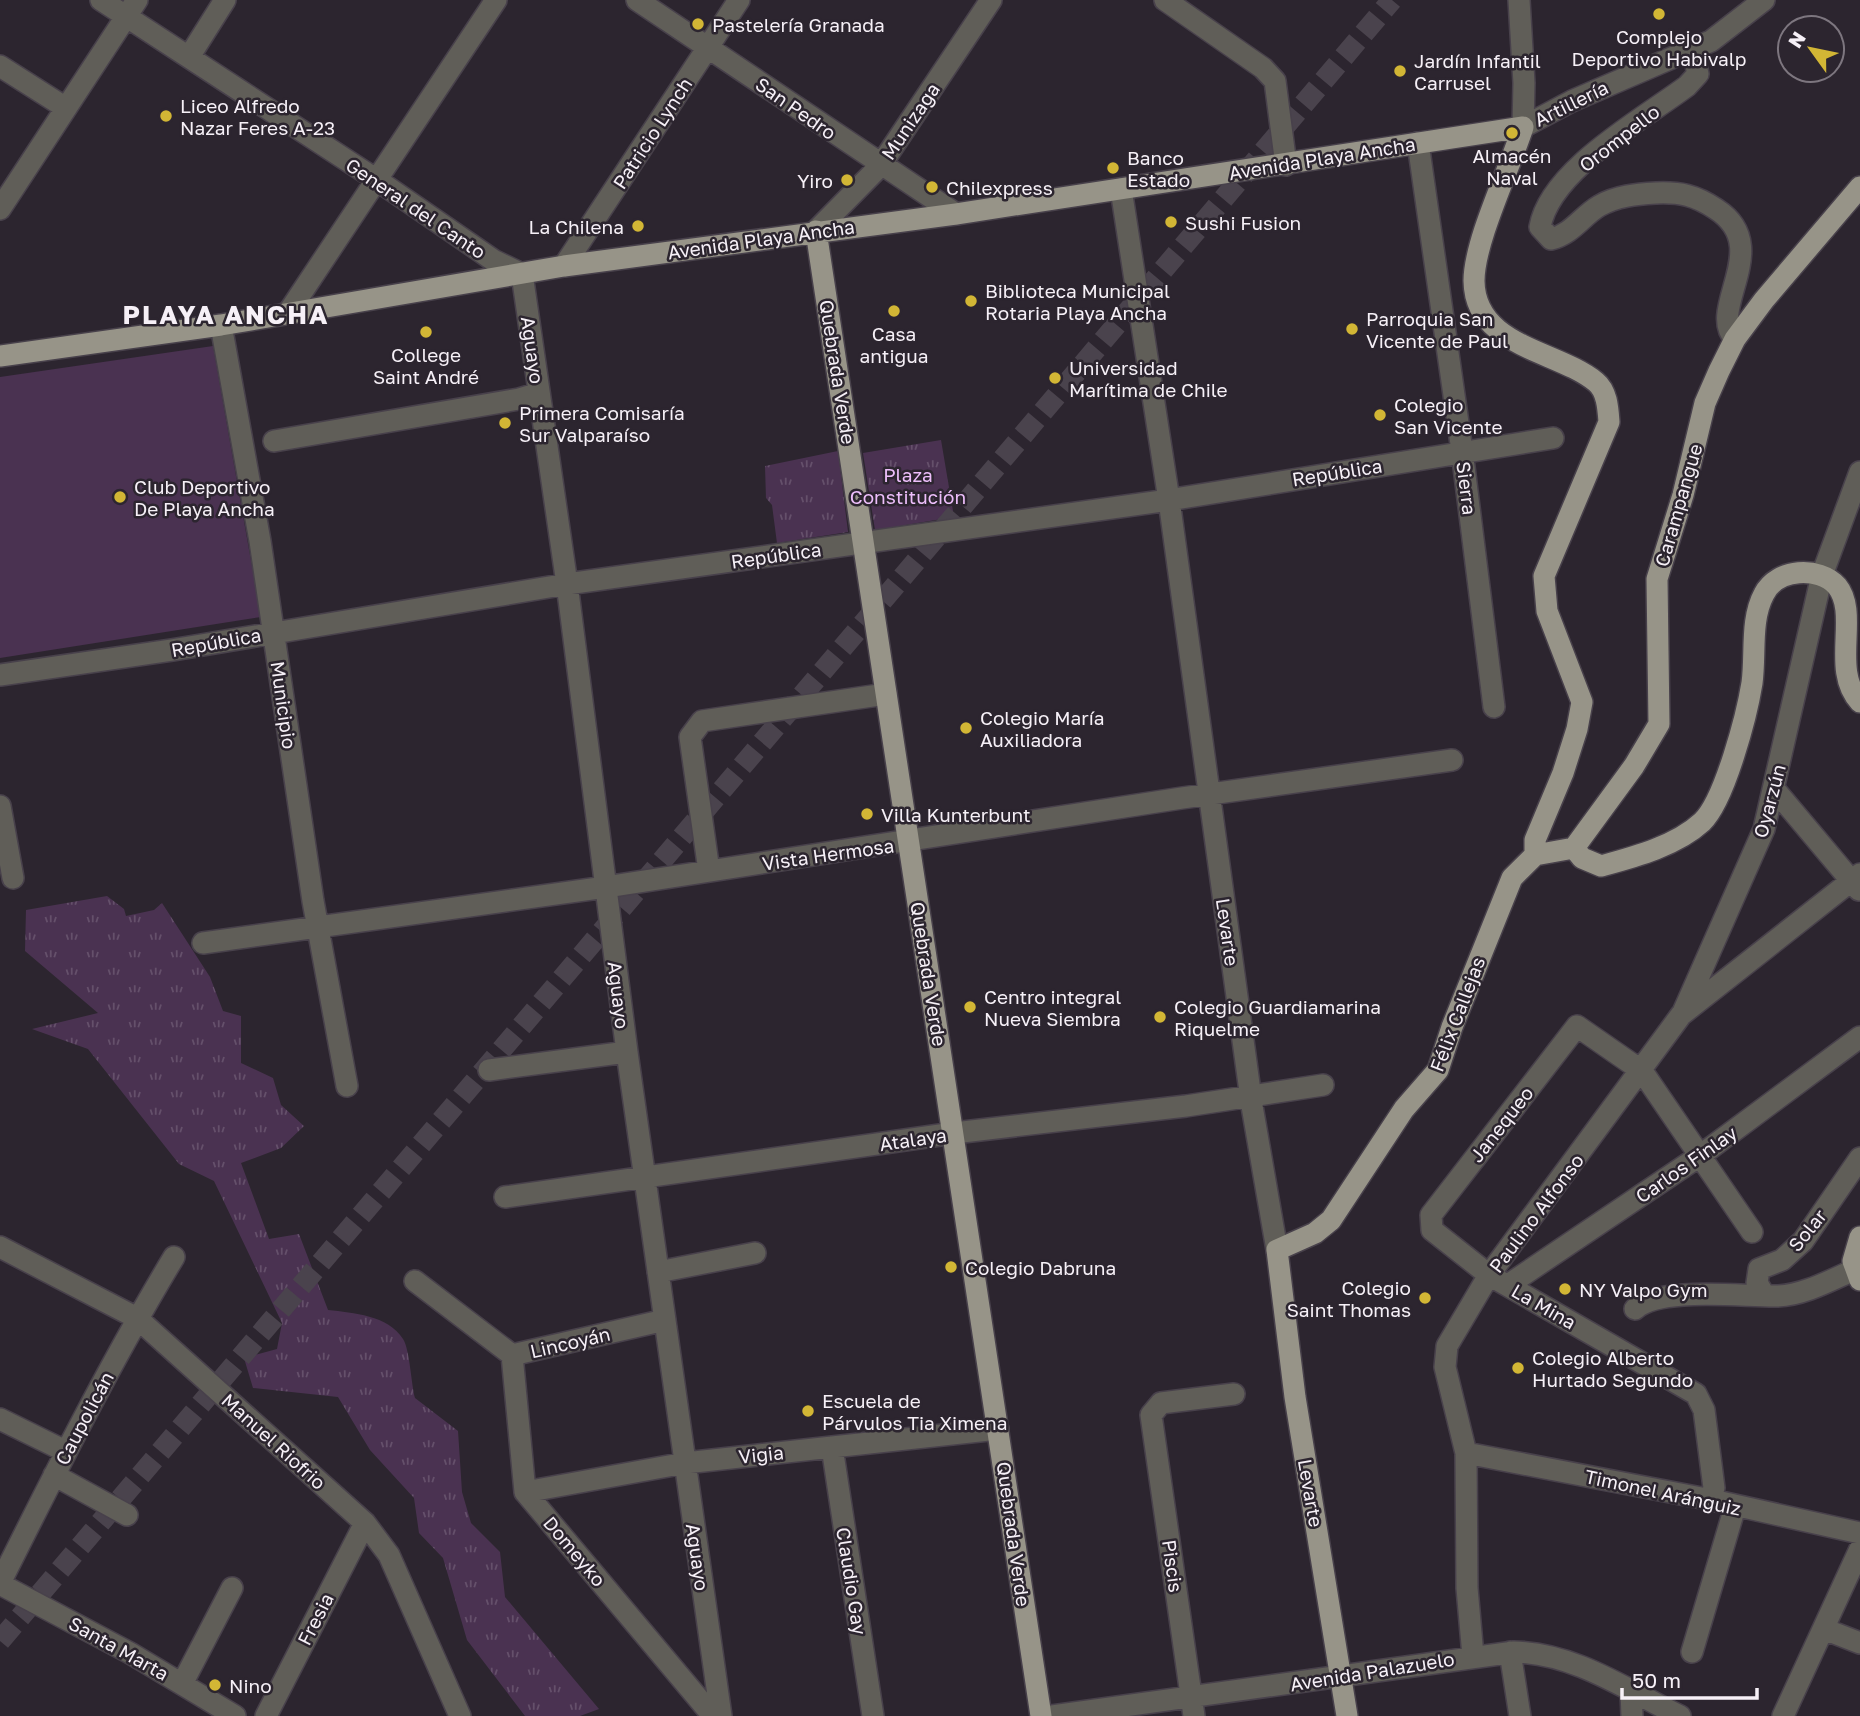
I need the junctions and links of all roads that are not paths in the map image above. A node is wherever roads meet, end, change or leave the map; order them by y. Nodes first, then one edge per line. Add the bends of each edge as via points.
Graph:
1 (101, 0) edge
2 (225, 0) edge
3 (496, 0) edge
4 (637, 0) edge
5 (740, 0) edge
6 (991, 0) edge
7 (1165, 0) edge
8 (1519, 0) edge
9 (1764, 0) edge
10 (132, 8) edge
11 (708, 47) junction
12 (1692, 48) junction
13 (189, 57) junction
14 (0, 66) edge
15 (66, 108) junction
16 (1523, 127) junction
17 (1418, 144) junction
18 (1286, 165) junction
19 (880, 166) junction
20 (377, 180) junction
21 (1860, 187) edge
22 (1121, 189) junction
23 (0, 209) edge
24 (956, 214) junction
25 (817, 231) junction
26 (564, 266) junction
27 (522, 274) junction
28 (288, 313) junction
29 (221, 325) junction
30 (1735, 339) junction
31 (0, 356) edge
32 (539, 393) junction
33 (1553, 438) dead end
34 (274, 441) dead end
35 (1462, 451) junction
36 (1860, 472) edge
37 (1169, 500) junction
38 (863, 541) junction
39 (1822, 575) junction
40 (567, 584) junction
41 (274, 632) junction
42 (0, 676) edge
43 (886, 694) junction
44 (1860, 702) edge
45 (1494, 707) dead end
46 (1452, 760) dead end
47 (1775, 790) junction
48 (1207, 795) junction
49 (0, 806) edge
50 (908, 842) junction
51 (1574, 848) junction
52 (1535, 855) junction
53 (709, 871) junction
54 (13, 878) dead end
55 (1857, 881) edge
56 (606, 887) junction
57 (318, 927) junction
58 (203, 943) dead end
59 (1681, 1015) junction
60 (1860, 1037) edge
61 (626, 1052) junction
62 (489, 1070) dead end
63 (1642, 1071) junction
64 (1323, 1085) dead end
65 (347, 1086) dead end
66 (1251, 1096) junction
67 (954, 1133) junction
68 (1701, 1155) junction
69 (1860, 1157) edge
70 (645, 1177) junction
71 (505, 1197) dead end
72 (1752, 1232) dead end
73 (1860, 1237) edge
74 (0, 1247) edge
75 (1277, 1250) junction
76 (755, 1253) dead end
77 (174, 1257) dead end
78 (657, 1272) junction
79 (1857, 1275) edge
80 (1499, 1280) junction
81 (415, 1281) dead end
82 (1763, 1293) junction
83 (1635, 1309) dead end
84 (137, 1318) junction
85 (665, 1320) junction
86 (512, 1354) junction
87 (1234, 1394) dead end
88 (0, 1419) edge
89 (998, 1429) junction
90 (832, 1447) junction
91 (65, 1451) junction
92 (1466, 1453) junction
93 (685, 1463) junction
94 (54, 1475) junction
95 (1714, 1488) dead end
96 (525, 1492) junction
97 (1735, 1507) junction
98 (127, 1515) dead end
99 (365, 1523) junction
100 (1860, 1533) edge
101 (1860, 1549) edge
102 (0, 1583) edge
103 (232, 1588) dead end
104 (1824, 1629) junction
105 (1860, 1643) edge
106 (1510, 1652) junction
107 (1692, 1652) dead end
108 (1473, 1656) junction
109 (1342, 1676) junction
110 (182, 1684) junction
111 (1631, 1692) junction
112 (1193, 1708) edge
113 (235, 1716) edge
114 (266, 1716) edge
115 (460, 1716) edge
116 (713, 1716) edge
117 (721, 1716) edge
118 (873, 1716) edge
119 (1041, 1716) edge
120 (1052, 1716) edge
121 (1347, 1716) edge
122 (1520, 1716) edge
123 (1632, 1716) edge
124 (1680, 1716) edge
125 (1783, 1716) edge

1 - 10 street, General del Canto
2 - 13 street
3 - 20 street
4 - 11 street, San Pedro
5 - 11 street, Patricio Lynch
6 - 19 street, Munizaga
7 - 18 street via 1264,68 1275,81
8 - 16 street
9 - 12 street, Artillería via 1718,36
10 - 13 street, General del Canto
10 - 15 street
11 - 19 street, San Pedro
11 - 26 street, Patricio Lynch
12 - 16 street, Artillería via 1572,100
12 - 30 street, Orompello via 1698,74 1693,80 1588,159 1547,207 1540,228 1551,239 1561,236 1600,206 1630,195 1680,192 1699,198 1729,217 1741,237 1727,321
13 - 20 street, General del Canto
14 - 15 street
15 - 23 street
16 - 17 main road, Avenida Playa Ancha
16 - 52 main road via 1477,255 1474,282 1478,303 1490,323 1510,338 1597,383 1607,400 1609,422 1544,576 1547,611 1582,702 1563,773 1535,840
17 - 18 main road, Avenida Playa Ancha
17 - 35 street, Sierra
18 - 22 main road, Avenida Playa Ancha
19 - 24 street, San Pedro
19 - 25 street, Munizaga
20 - 27 street, General del Canto via 493,260
20 - 28 street
21 - 30 main road, Carampangue
22 - 24 main road, Avenida Playa Ancha
22 - 37 street, Levarte
24 - 25 main road, Avenida Playa Ancha
25 - 26 main road, Avenida Playa Ancha
25 - 38 main road, Quebrada Verde
26 - 27 main road, Avenida Playa Ancha
27 - 28 main road, Avenida Playa Ancha
27 - 32 street, Aguayo
28 - 29 main road, Avenida Playa Ancha
29 - 31 main road, Avenida Playa Ancha
29 - 41 street, Municipio
30 - 51 main road, Carampangue via 1705,403 1657,579 1660,724
32 - 34 street
32 - 40 street, Aguayo
33 - 35 street, República
35 - 37 street, República
35 - 45 street, Sierra
36 - 39 street, Oyarzún
37 - 38 street, República
37 - 48 street, Levarte
38 - 40 street, República
38 - 43 main road, Quebrada Verde
39 - 44 main road via 1839,589 1847,605 1846,672
39 - 47 street, Oyarzún
39 - 51 main road via 1795,572 1765,591 1757,611 1752,684 1733,757 1721,791 1703,821 1665,845 1601,866 1582,858
40 - 41 street, República
40 - 56 street, Aguayo
41 - 42 street, República
41 - 57 street, Municipio
43 - 50 main road, Quebrada Verde
43 - 53 street via 702,721 690,737
46 - 48 street, Vista Hermosa
47 - 55 street
47 - 59 street, Oyarzún via 1764,830
48 - 50 street, Vista Hermosa
48 - 66 street, Levarte
49 - 54 street
50 - 53 street, Vista Hermosa
50 - 67 main road, Quebrada Verde
51 - 52 main road
52 - 75 main road, Félix Callejas via 1511,878 1430,1082 1404,1109 1331,1220 1315,1233
53 - 56 street, Vista Hermosa
55 - 59 street, Paulino Alfonso
56 - 57 street, Vista Hermosa
56 - 61 street, Aguayo
57 - 58 street, Vista Hermosa
57 - 65 street, Municipio
59 - 63 street, Paulino Alfonso
60 - 68 street, Carlos Finlay
61 - 62 street
61 - 70 street, Aguayo
63 - 68 street
63 - 80 street, Paulino Alfonso
63 - 80 street, Janequeo via 1577,1026 1431,1215 1432,1230
64 - 66 street, Atalaya
66 - 67 street, Atalaya
66 - 75 street, Levarte
67 - 70 street, Atalaya
67 - 89 main road, Quebrada Verde
68 - 72 street
68 - 80 street, Carlos Finlay
69 - 82 street, Solar via 1803,1241 1782,1261 1759,1269 1756,1275
70 - 71 street, Atalaya
70 - 78 street, Aguayo
73 - 79 main road via 1853,1253
74 - 84 street, Manuel Riofrio
75 - 109 main road, Levarte via 1295,1397
76 - 78 street
77 - 84 street, Caupolicán
78 - 85 street, Aguayo
79 - 82 street via 1795,1293
80 - 92 street, Paulino Alfonso via 1444,1356
80 - 95 street, La Mina via 1696,1394 1704,1410
81 - 86 street, Lincoyán
82 - 83 street via 1661,1297
84 - 91 street, Caupolicán
84 - 99 street, Manuel Riofrio
85 - 86 street, Lincoyán
85 - 93 street, Aguayo
86 - 96 street
87 - 112 street, Piscis via 1161,1403 1151,1415
88 - 91 street
89 - 90 street, Vigia
89 - 119 main road, Quebrada Verde
90 - 93 street, Vigia
90 - 118 street, Claudio Gay
91 - 94 street, Caupolicán
92 - 97 street, Timonel Aránguiz
92 - 108 street, Paulino Alfonso via 1467,1588
93 - 96 street, Vigia
93 - 117 street, Aguayo
94 - 98 street
94 - 102 street, Caupolicán
96 - 116 street, Domeyko
97 - 100 street, Timonel Aránguiz
97 - 107 street
99 - 114 street, Fresia
99 - 115 street, Manuel Riofrio via 389,1555
101 - 104 street
102 - 110 street, Santa Marta
103 - 110 street
104 - 105 street
104 - 125 street
106 - 108 street, Avenida Palazuelo
106 - 111 street, Avenida Palazuelo via 1563,1659
106 - 122 street
108 - 109 street, Avenida Palazuelo
109 - 112 street, Avenida Palazuelo
109 - 121 main road, Levarte
110 - 113 street, Santa Marta
111 - 123 street
111 - 124 street, Avenida Palazuelo
112 - 120 street, Avenida Palazuelo

